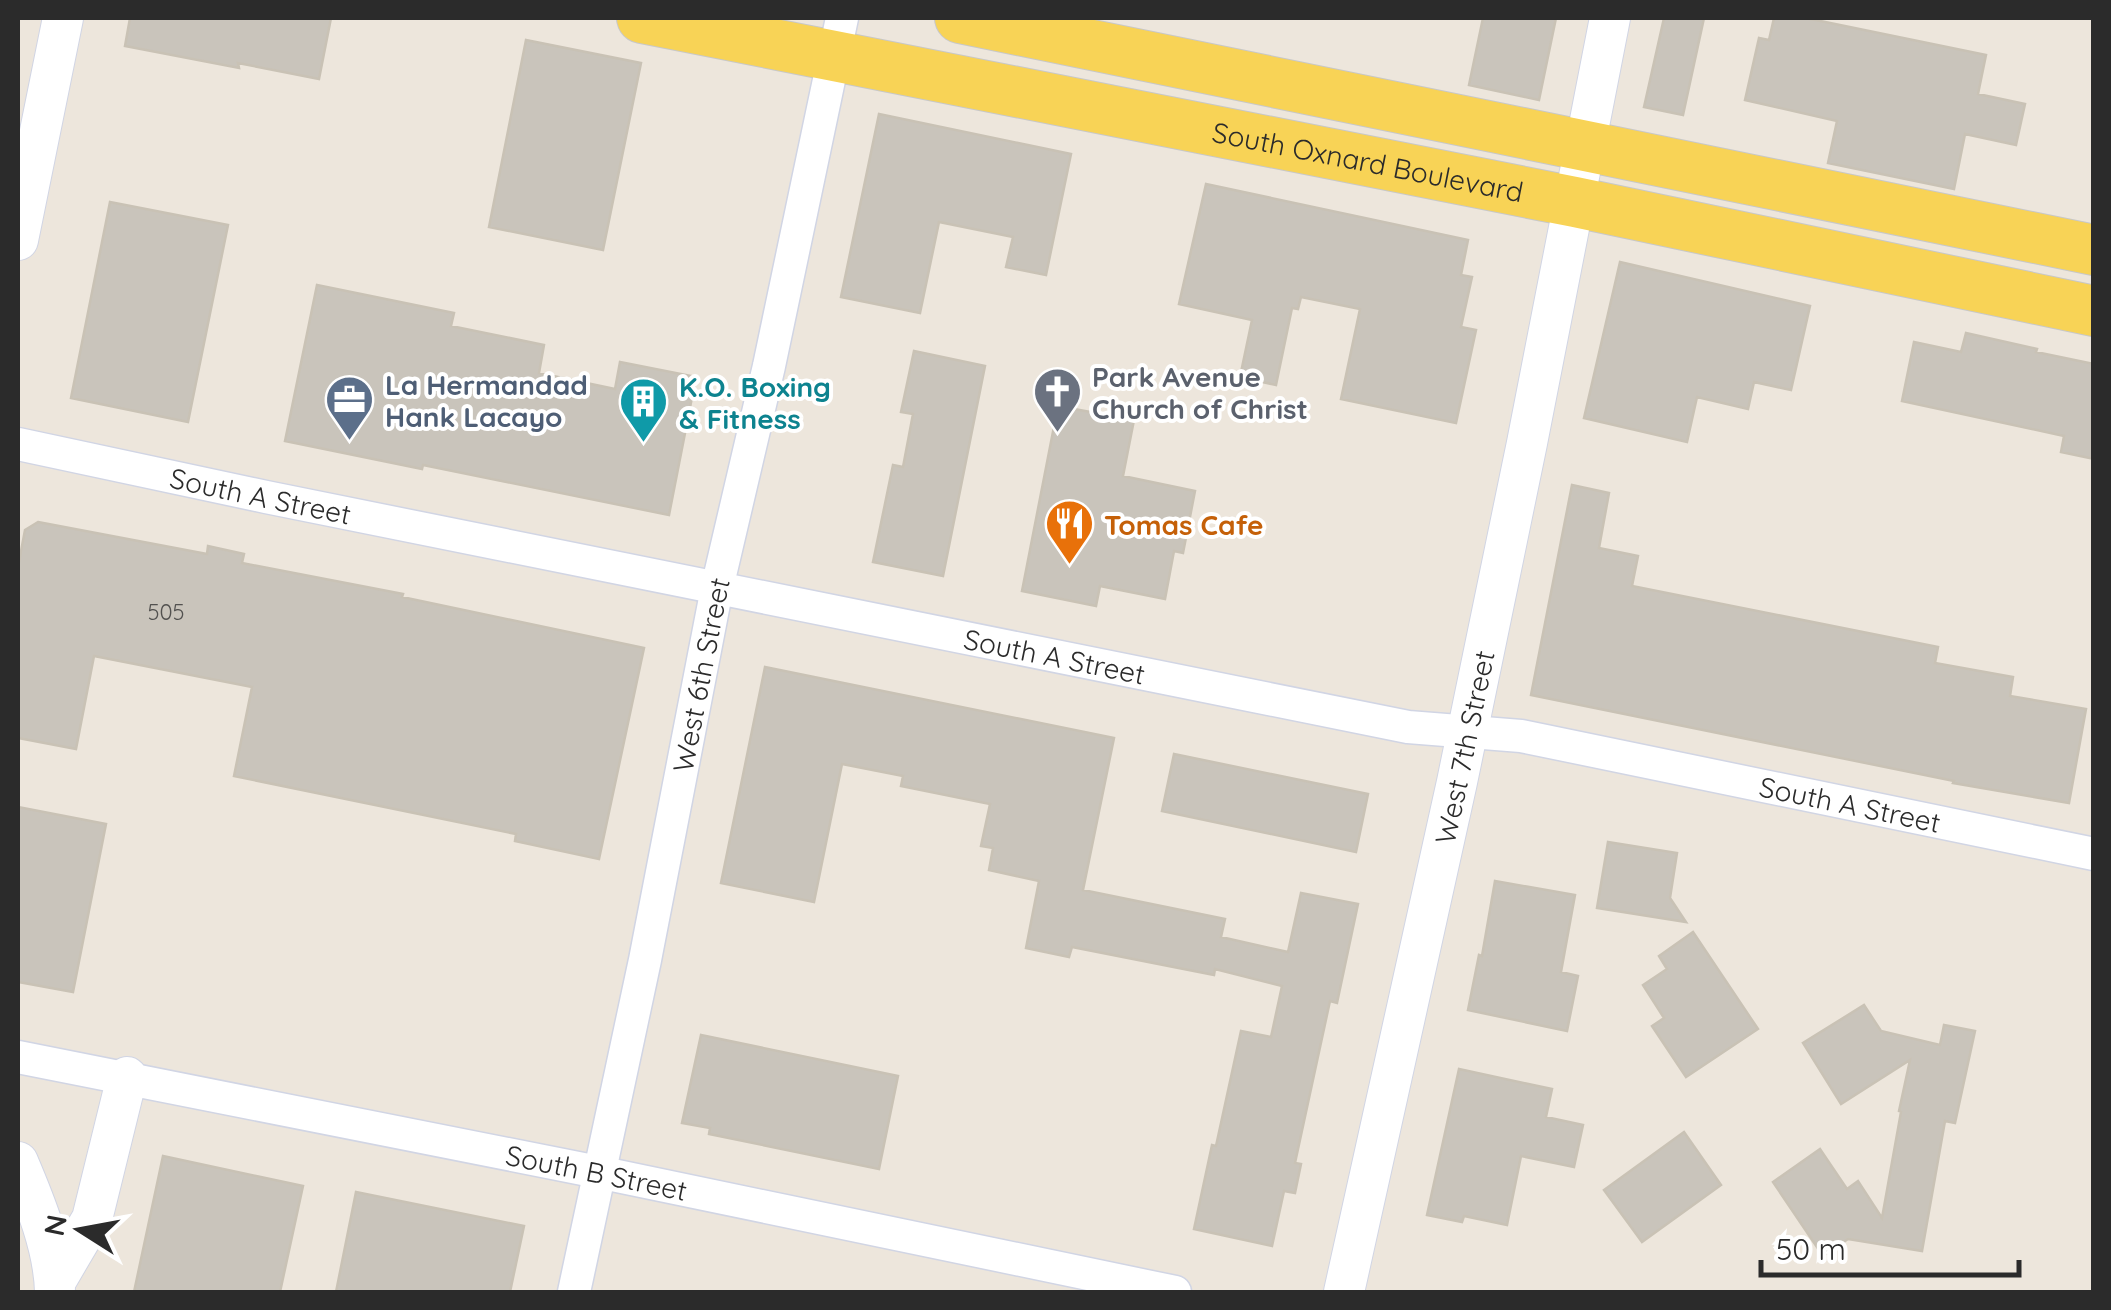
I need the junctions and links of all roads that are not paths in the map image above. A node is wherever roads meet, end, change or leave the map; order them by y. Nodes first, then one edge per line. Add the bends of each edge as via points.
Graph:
1 (63, 18) edge
2 (642, 18) edge
3 (960, 18) edge
4 (1610, 18) edge
5 (838, 37) edge
6 (1586, 146) junction
7 (1574, 202) junction
8 (18, 240) edge
9 (2094, 250) edge
10 (2094, 311) edge
11 (18, 444) edge
12 (717, 588) junction
13 (1466, 732) junction
14 (2094, 854) edge
15 (18, 1057) edge
16 (127, 1078) junction
17 (18, 1162) edge
18 (598, 1172) junction
19 (55, 1287) edge
20 (574, 1292) edge
21 (1175, 1292) edge
22 (1344, 1292) edge

1 - 8 street
2 - 5 main road, South Oxnard Boulevard
3 - 6 main road, South Oxnard Boulevard
4 - 6 street, West 7th Street
5 - 7 main road, South Oxnard Boulevard
5 - 12 street, West 6th Street
6 - 7 street, West 7th Street
6 - 9 main road, South Oxnard Boulevard
7 - 10 main road, South Oxnard Boulevard
7 - 13 street, West 7th Street
11 - 12 street, South A Street
12 - 13 street, South A Street via 1408,728
12 - 18 street, West 6th Street
13 - 14 street, South A Street via 1521,736
13 - 22 street, West 7th Street
15 - 16 street, South B Street
16 - 18 street, South B Street
16 - 19 street via 92,1220
17 - 19 street
18 - 20 street, West 6th Street
18 - 21 street, South B Street

